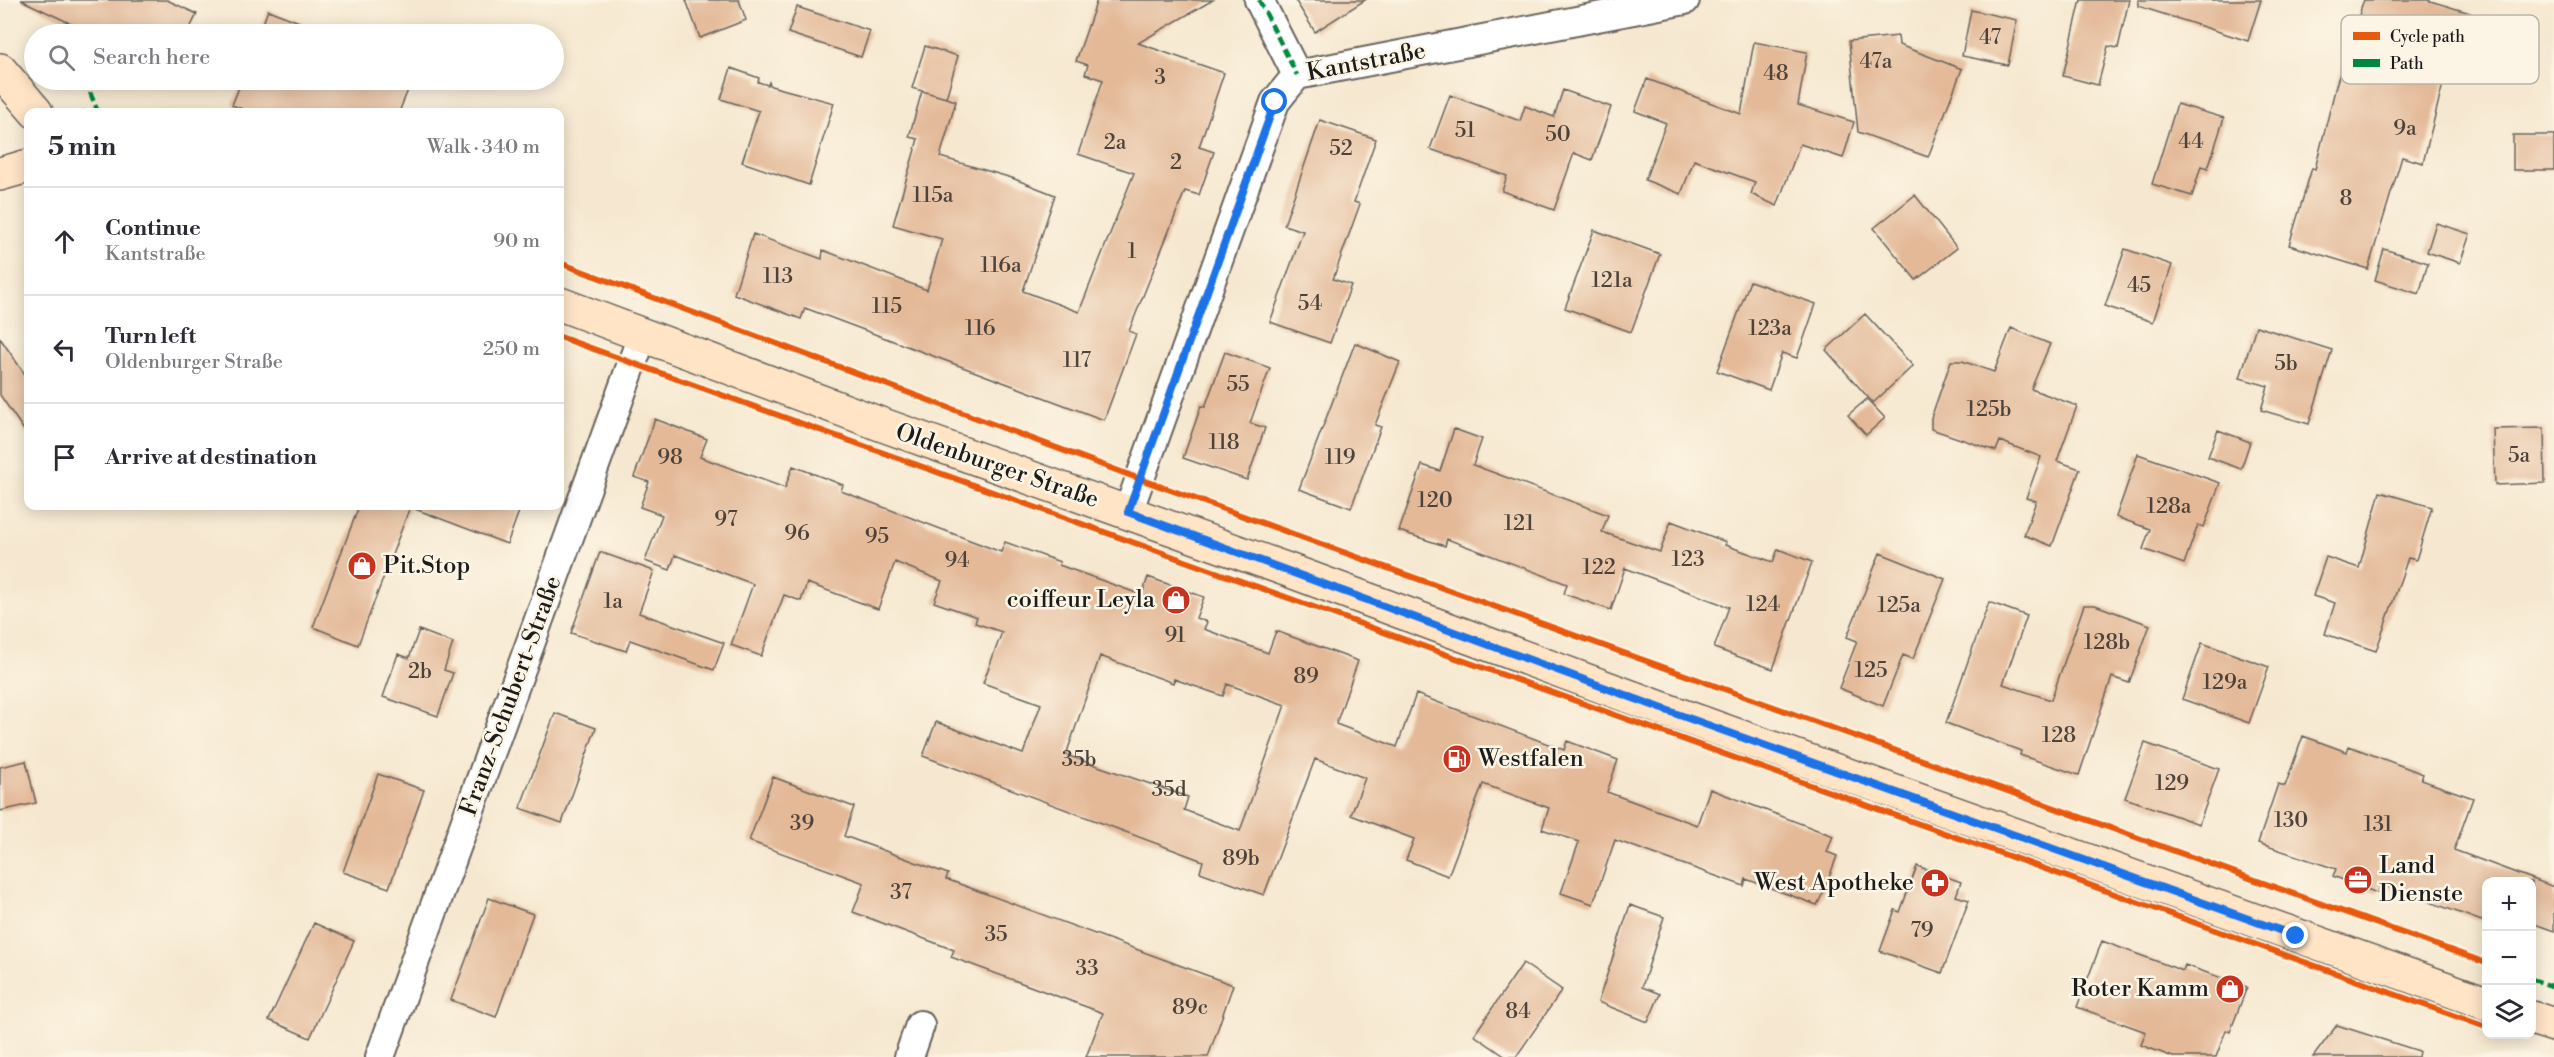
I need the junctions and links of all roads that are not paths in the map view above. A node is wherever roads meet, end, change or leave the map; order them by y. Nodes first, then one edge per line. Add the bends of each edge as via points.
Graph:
1 (1258, 0) edge
2 (1672, 1) edge
3 (0, 70) edge
4 (1297, 75) junction
5 (33, 108) edge
6 (24, 167) edge
7 (0, 174) edge
8 (564, 306) edge
9 (642, 336) junction
10 (1128, 512) junction
11 (2482, 1001) edge
12 (2536, 1019) edge
13 (920, 1025) dead end
14 (2554, 1025) edge
15 (380, 1057) edge
16 (909, 1057) edge

1 - 4 street
2 - 4 street, Kantstraße
3 - 5 main road
4 - 10 street, Kantstraße via 1275,102
6 - 7 main road
8 - 9 main road, Oldenburger Straße
9 - 10 main road, Oldenburger Straße
9 - 15 street, Franz-Schubert-Straße
10 - 11 main road, Oldenburger Straße via 1876,786
12 - 14 main road
13 - 16 street

